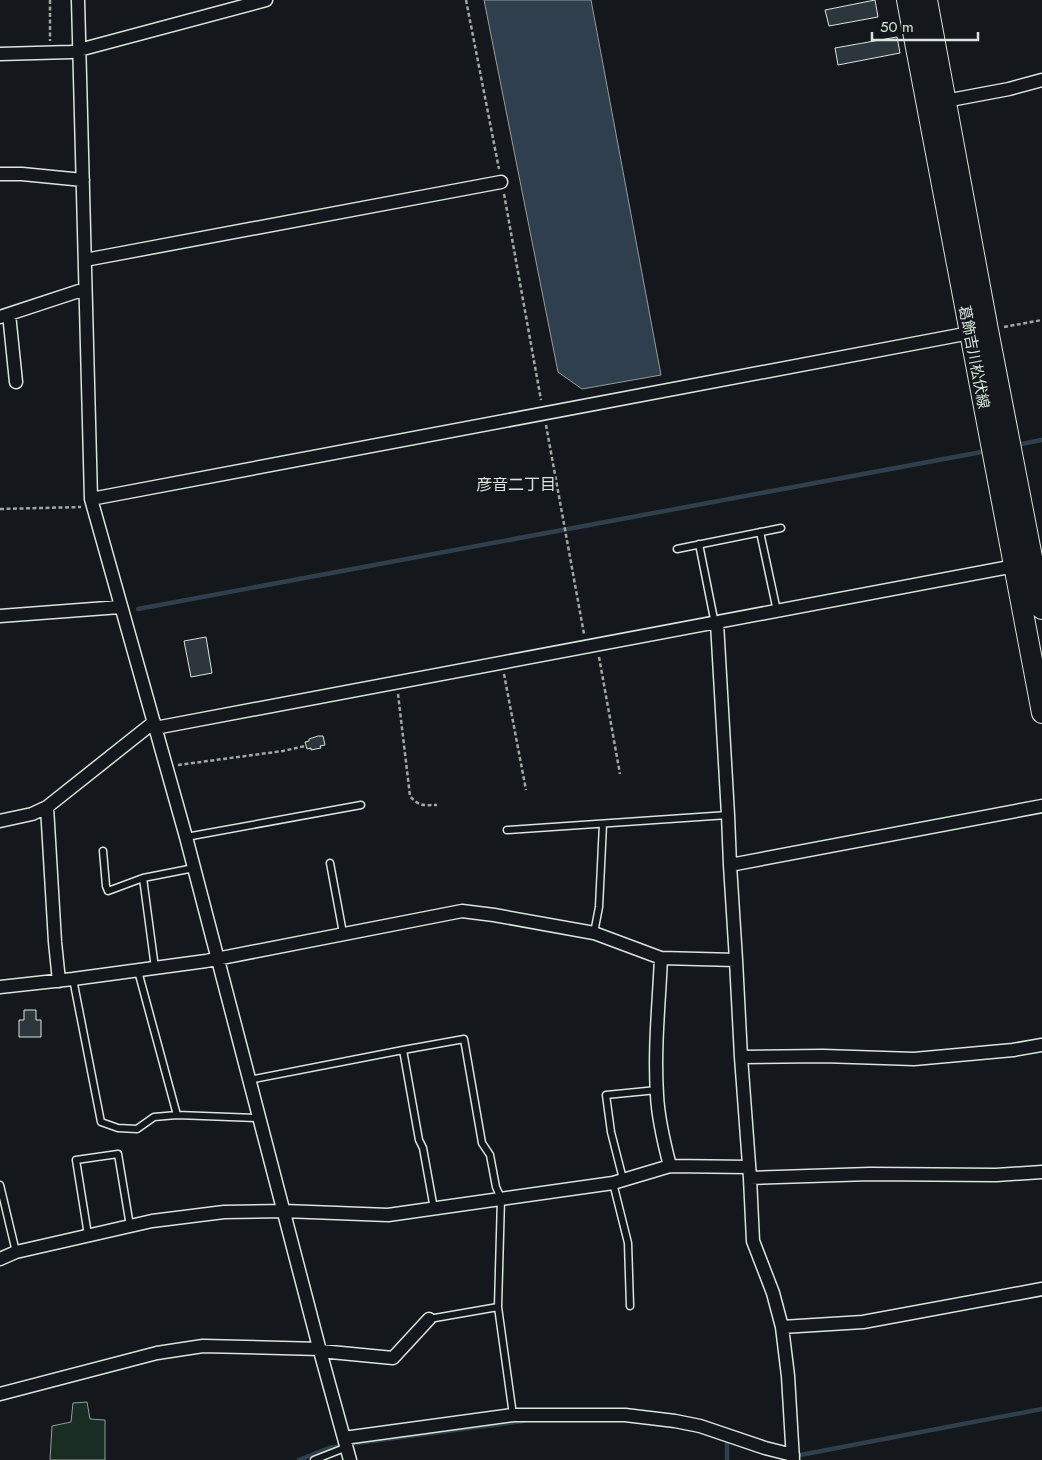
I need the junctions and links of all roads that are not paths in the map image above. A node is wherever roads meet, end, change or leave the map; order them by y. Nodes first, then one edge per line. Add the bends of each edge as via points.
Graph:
1 (78, 0) edge
2 (266, 0) edge
3 (907, 0) edge
4 (927, 0) edge
5 (79, 50) junction
6 (0, 54) edge
7 (1042, 80) edge
8 (945, 100) junction
9 (0, 174) edge
10 (83, 180) junction
11 (501, 182) road end
12 (85, 260) junction
13 (85, 289) junction
14 (4, 316) edge
15 (979, 332) junction
16 (16, 382) dead end
17 (87, 503) junction
18 (781, 528) dead end
19 (760, 532) junction
20 (699, 544) junction
21 (677, 548) dead end
22 (1029, 563) edge
23 (120, 607) junction
24 (1042, 609) edge
25 (777, 611) junction
26 (0, 616) edge
27 (716, 623) junction
28 (1042, 713) edge
29 (155, 725) junction
30 (361, 805) dead end
31 (1042, 806) edge
32 (47, 807) junction
33 (728, 815) junction
34 (0, 821) edge
35 (603, 824) junction
36 (507, 830) dead end
37 (186, 837) junction
38 (103, 851) dead end
39 (330, 863) dead end
40 (730, 865) junction
41 (194, 868) junction
42 (143, 878) junction
43 (343, 933) junction
44 (594, 933) junction
45 (217, 958) junction
46 (661, 958) junction
47 (736, 960) junction
48 (155, 968) junction
49 (138, 971) junction
50 (74, 979) junction
51 (59, 981) junction
52 (0, 986) edge
53 (1042, 1045) edge
54 (403, 1050) junction
55 (740, 1057) junction
56 (249, 1080) junction
57 (656, 1090) junction
58 (177, 1115) junction
59 (259, 1118) junction
60 (670, 1166) junction
61 (750, 1172) junction
62 (1042, 1172) edge
63 (618, 1181) junction
64 (0, 1185) edge
65 (501, 1198) junction
66 (434, 1209) junction
67 (284, 1211) junction
68 (130, 1226) junction
69 (88, 1235) junction
70 (16, 1252) junction
71 (0, 1259) edge
72 (1042, 1288) edge
73 (630, 1306) dead end
74 (498, 1307) junction
75 (429, 1319) joint
76 (782, 1327) junction
77 (320, 1350) junction
78 (0, 1394) edge
79 (512, 1415) junction
80 (346, 1443) junction
81 (793, 1457) edge
82 (314, 1460) edge
83 (350, 1460) edge

1 - 5 street
2 - 5 street
3 - 15 main road, 葛飾吉川松伏線
4 - 8 main road, 葛飾吉川松伏線
5 - 6 street
5 - 10 street
7 - 8 street
8 - 15 main road, 葛飾吉川松伏線
9 - 10 street
10 - 12 street
11 - 12 street
12 - 13 street
13 - 14 street
13 - 17 street
14 - 16 street
15 - 17 street
15 - 22 main road, 葛飾吉川松伏線
17 - 23 street
18 - 19 lane
19 - 20 lane
19 - 25 lane
20 - 21 lane
20 - 27 lane
22 - 24 main road, 葛飾吉川松伏線
22 - 25 street
22 - 28 main road, 葛飾吉川松伏線
23 - 26 street
23 - 29 street
25 - 27 street
27 - 29 street
27 - 33 street
29 - 32 street
29 - 37 street
30 - 37 lane
31 - 40 street
32 - 34 street
32 - 51 street
33 - 35 lane
33 - 40 street
35 - 36 lane
35 - 44 lane via 599,907
37 - 41 street
38 - 42 lane via 108,891
39 - 43 lane
40 - 47 street
41 - 42 lane
41 - 45 street
42 - 48 lane
43 - 44 street via 462,911
43 - 45 street
44 - 46 street
45 - 48 street
45 - 56 street
46 - 47 street
46 - 57 street
47 - 55 street
48 - 49 street
49 - 50 street
49 - 58 lane
50 - 51 street
50 - 58 lane via 101,1122 118,1128 137,1129 154,1118
51 - 52 street
53 - 55 street via 914,1059
54 - 56 lane
54 - 65 lane via 464,1039 482,1143 490,1155
54 - 66 lane via 418,1140 423,1148
55 - 61 street
56 - 59 street
57 - 60 street via 660,1126
57 - 63 lane via 606,1094
58 - 59 lane
59 - 67 street
60 - 61 street
60 - 63 street
61 - 62 street via 996,1175
61 - 76 street via 753,1241
63 - 65 street
63 - 73 lane via 628,1243
64 - 70 lane
65 - 66 street
65 - 74 lane
66 - 67 street via 388,1215
67 - 68 street via 224,1212
67 - 77 street
68 - 69 street
68 - 69 lane via 118,1154 76,1160
69 - 70 street
70 - 71 street
72 - 76 street via 863,1322
74 - 75 lane
74 - 79 lane
75 - 77 street via 393,1358
76 - 81 street
77 - 78 street via 203,1346 157,1353
77 - 80 street
79 - 80 street
79 - 81 street via 625,1415 675,1421 700,1426
80 - 82 lane
80 - 83 street

